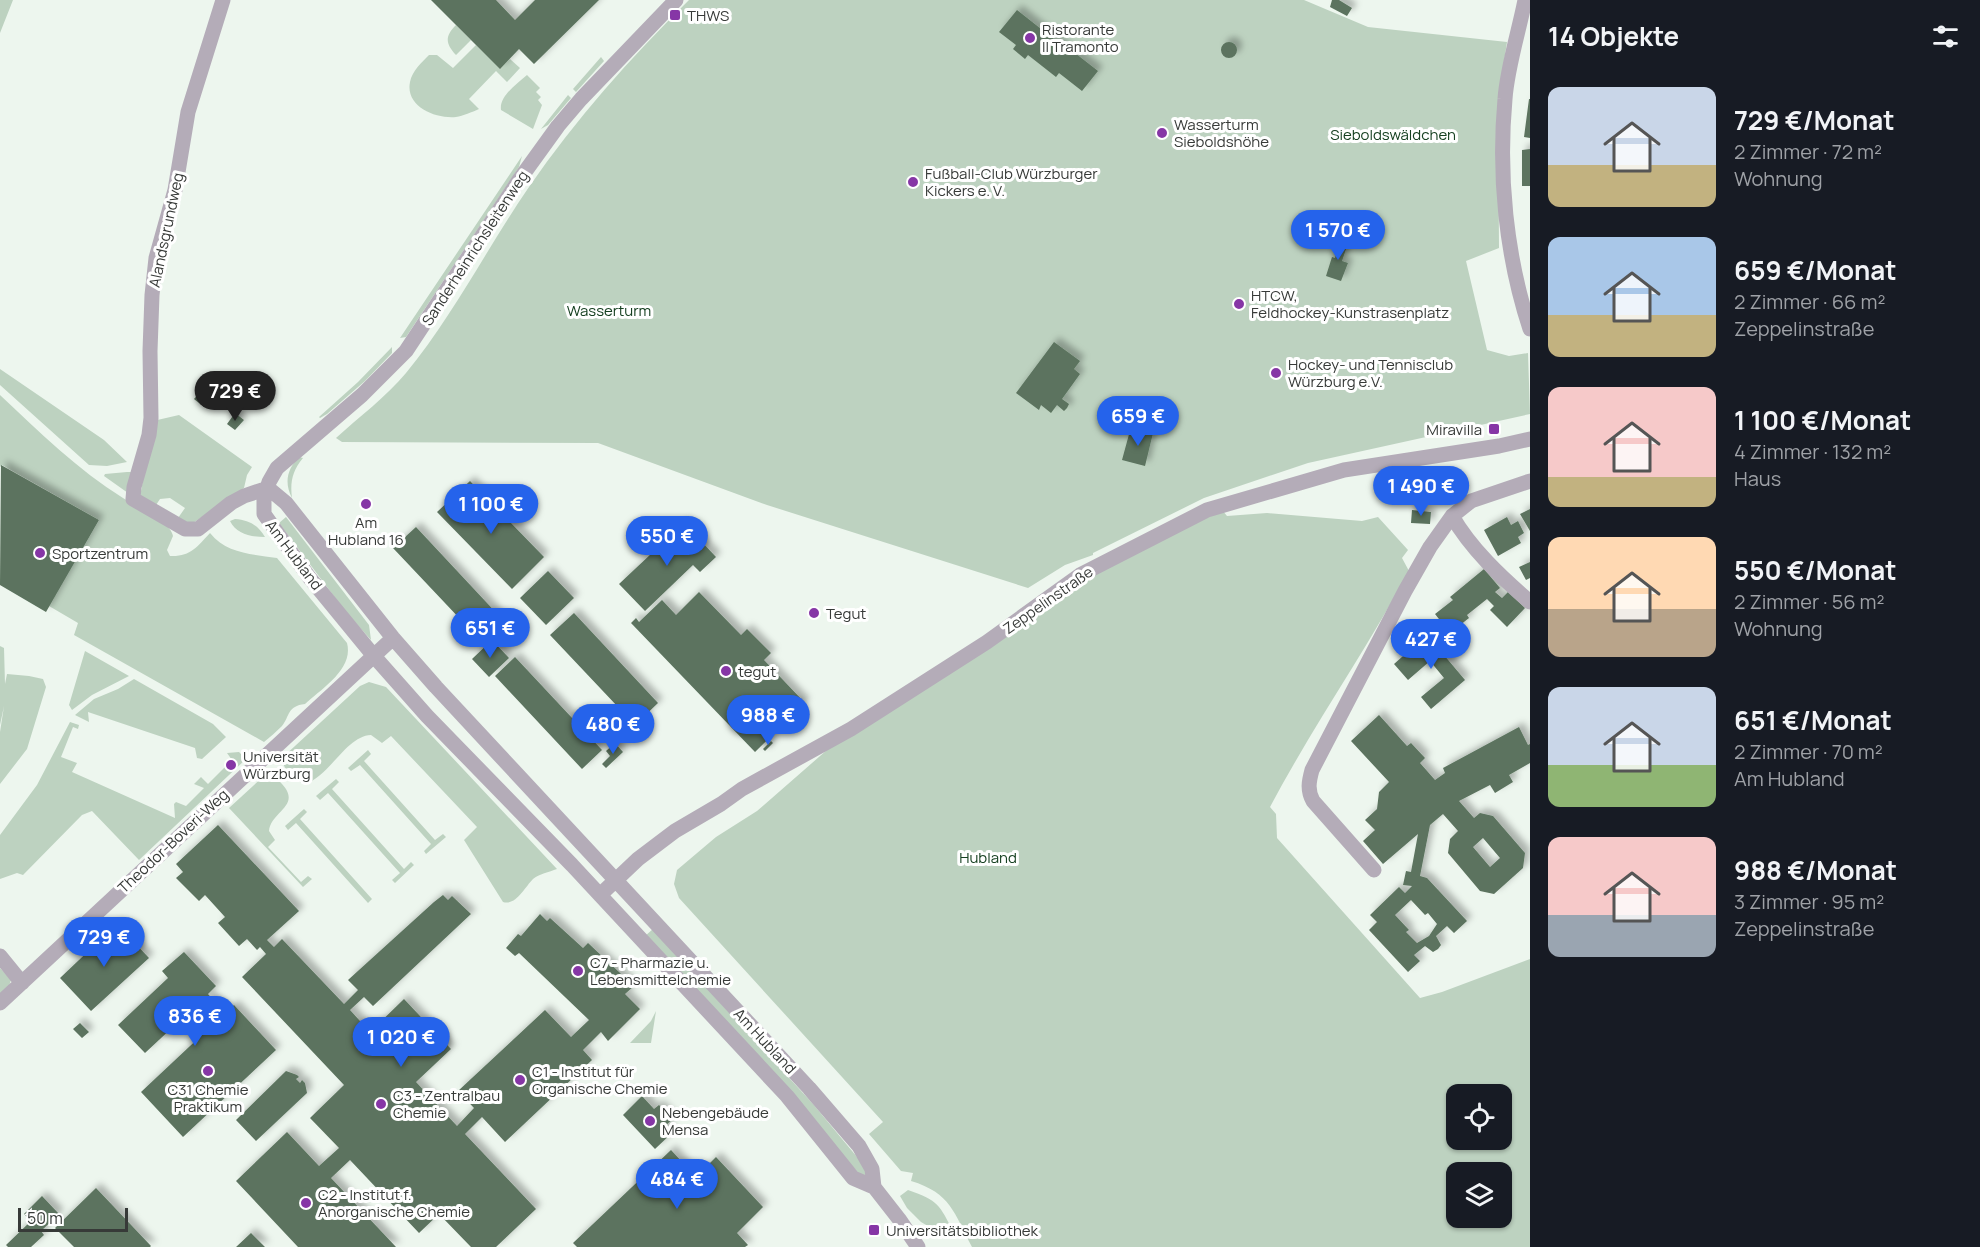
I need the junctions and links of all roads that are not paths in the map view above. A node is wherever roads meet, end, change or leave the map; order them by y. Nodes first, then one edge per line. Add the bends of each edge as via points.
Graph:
1 (223, 0) edge
2 (676, 0) edge
3 (1525, 0) edge
4 (1530, 329) edge
5 (1530, 439) edge
6 (1530, 481) edge
7 (268, 488) junction
8 (1452, 516) junction
9 (1530, 602) edge
10 (393, 638) junction
11 (374, 655) junction
12 (1374, 870) dead end
13 (615, 879) junction
14 (600, 895) junction
15 (0, 956) edge
16 (22, 983) junction
17 (0, 1003) edge
18 (874, 1187) junction
19 (918, 1247) edge

1 - 7 street, Alandsgrundweg via 188,112 175,190 156,258 150,339 151,418 133,500 184,529 198,529 231,503
2 - 7 street, Sanderheinrichsleitenweg via 558,126 406,351 362,395 282,462 272,474
3 - 4 street via 1505,97 1503,152 1506,220 1519,295
5 - 13 street, Zeppelinstraße via 1344,470 1208,510 1080,575 987,642 861,723 675,831
6 - 8 street via 1471,501
7 - 10 street, Am Hubland via 286,503
7 - 11 street, Am Hubland via 262,507 267,520
8 - 9 street via 1462,534
8 - 12 street via 1405,591 1322,749 1309,782 1313,801
10 - 11 street, Theodor-Boveri-Weg
10 - 13 street, Am Hubland
11 - 14 street, Am Hubland via 427,716
11 - 16 street, Theodor-Boveri-Weg
13 - 14 street
13 - 18 street, Am Hubland via 859,1146 872,1169
14 - 18 street, Am Hubland via 787,1096 854,1178
15 - 16 street
16 - 17 street, Theodor-Boveri-Weg
18 - 19 street, Am Hubland

